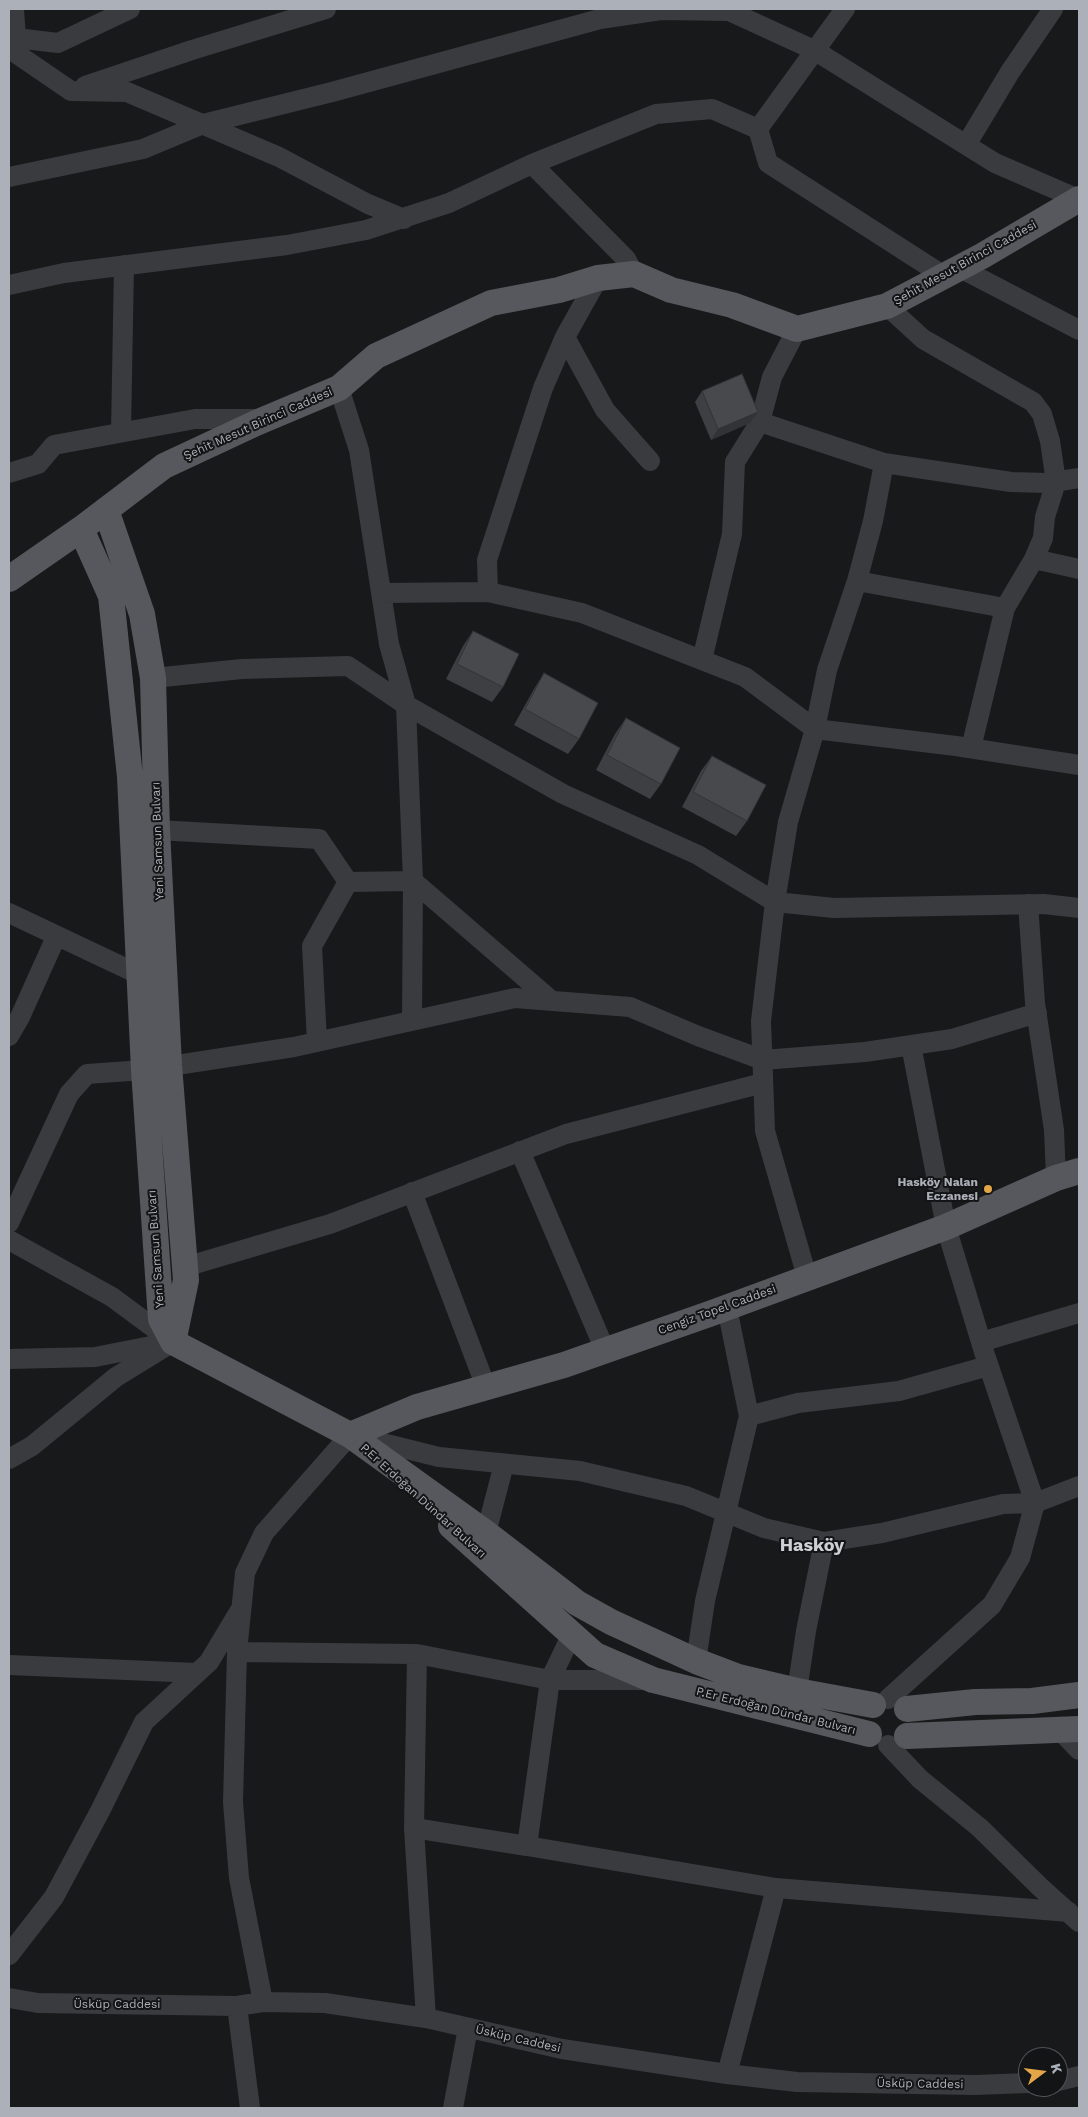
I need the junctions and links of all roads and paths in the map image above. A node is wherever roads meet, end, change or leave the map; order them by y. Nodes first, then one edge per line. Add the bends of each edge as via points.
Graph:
1 (14, 9) edge
2 (130, 9) edge
3 (326, 9) edge
4 (845, 9) edge
5 (1053, 9) edge
6 (16, 38) junction
7 (814, 50) junction
8 (71, 91) junction
9 (204, 124) junction
10 (758, 129) junction
11 (966, 145) junction
12 (532, 164) junction
13 (9, 177) edge
14 (1077, 203) edge
15 (404, 219) junction
16 (124, 265) junction
17 (952, 272) junction
18 (634, 274) junction
19 (598, 278) junction
20 (9, 285) edge
21 (887, 306) junction
22 (797, 329) junction
23 (1079, 330) edge
24 (565, 337) junction
25 (339, 388) junction
26 (266, 419) junction
27 (760, 422) junction
28 (121, 432) junction
29 (650, 461) dead end
30 (884, 463) junction
31 (9, 473) edge
32 (1079, 478) edge
33 (1056, 482) junction
34 (106, 510) junction
35 (81, 529) junction
36 (1034, 560) junction
37 (1079, 570) edge
38 (9, 579) edge
39 (857, 581) junction
40 (488, 592) junction
41 (381, 594) junction
42 (1005, 608) junction
43 (702, 660) junction
44 (153, 678) junction
45 (406, 705) junction
46 (815, 729) junction
47 (972, 748) junction
48 (1079, 765) edge
49 (157, 830) junction
50 (413, 881) junction
51 (348, 882) junction
52 (775, 902) junction
53 (1028, 904) junction
54 (1079, 908) edge
55 (9, 913) edge
56 (56, 937) junction
57 (140, 975) junction
58 (552, 1000) junction
59 (1036, 1013) junction
60 (412, 1020) junction
61 (9, 1036) edge
62 (318, 1041) junction
63 (912, 1046) junction
64 (763, 1060) junction
65 (170, 1065) junction
66 (144, 1070) junction
67 (763, 1083) junction
68 (520, 1151) junction
69 (1068, 1174) edge
70 (412, 1192) junction
71 (9, 1222) edge
72 (946, 1226) junction
73 (9, 1240) edge
74 (185, 1267) junction
75 (807, 1277) junction
76 (727, 1308) junction
77 (1079, 1313) edge
78 (173, 1342) junction
79 (981, 1342) junction
80 (605, 1350) junction
81 (9, 1359) edge
82 (988, 1366) junction
83 (486, 1387) junction
84 (749, 1416) junction
85 (350, 1435) junction
86 (9, 1458) edge
87 (504, 1464) junction
88 (1079, 1486) edge
89 (1035, 1504) junction
90 (726, 1512) junction
91 (486, 1533) junction
92 (824, 1542) junction
93 (241, 1608) junction
94 (572, 1634) junction
95 (237, 1652) junction
96 (417, 1654) junction
97 (696, 1661) junction
98 (9, 1665) edge
99 (196, 1673) junction
100 (550, 1680) junction
101 (654, 1680) junction
102 (797, 1691) junction
103 (1079, 1695) edge
104 (889, 1705) junction
105 (1069, 1730) edge
106 (891, 1739) junction
107 (1079, 1750) edge
108 (414, 1828) junction
109 (527, 1846) junction
110 (776, 1888) junction
111 (1074, 1917) edge
112 (9, 1955) edge
113 (9, 1998) edge
114 (264, 2002) junction
115 (236, 2006) junction
116 (426, 2018) junction
117 (468, 2028) junction
118 (727, 2074) junction
119 (1018, 2083) edge
120 (250, 2108) edge
121 (453, 2108) edge

1 - 6 street
2 - 6 street via 58,43
3 - 8 street
4 - 7 street
5 - 11 street
6 - 8 street via 17,54
7 - 9 street via 729,11 661,10 600,19
7 - 10 street
7 - 11 street
8 - 9 street via 127,92
9 - 13 street via 143,149
9 - 15 street
10 - 12 street via 712,109 656,114
10 - 17 street via 768,163
11 - 14 street via 995,163
12 - 15 street via 450,203
12 - 18 street via 626,259
14 - 17 main road, Şehit Mesut Birinci Caddesi
15 - 16 street via 287,246
16 - 20 street
16 - 28 street
17 - 21 main road, Şehit Mesut Birinci Caddesi
17 - 23 street
18 - 19 main road, Şehit Mesut Birinci Caddesi
18 - 22 main road, Şehit Mesut Birinci Caddesi via 671,290 732,306
19 - 24 street
19 - 25 main road, Şehit Mesut Birinci Caddesi via 558,290 491,303 376,356
21 - 22 main road, Şehit Mesut Birinci Caddesi
21 - 33 street via 923,339 1033,402 1042,414 1050,441
22 - 27 street via 772,377
24 - 29 street via 605,410
24 - 40 street via 542,388 487,560
25 - 26 main road, Şehit Mesut Birinci Caddesi
25 - 41 street via 359,450
26 - 28 street via 195,419
26 - 34 main road, Şehit Mesut Birinci Caddesi via 164,466
27 - 30 street
27 - 43 street via 735,462 732,534
28 - 31 street via 54,445 38,464
30 - 33 street via 1011,482
30 - 39 street
32 - 33 street
33 - 36 street via 1045,517 1043,538
34 - 35 main road, Şehit Mesut Birinci Caddesi
34 - 44 main road, Yeni Samsun Bulvarı via 142,614
35 - 38 main road, Şehit Mesut Birinci Caddesi
35 - 57 main road, Yeni Samsun Bulvarı via 111,596 130,777
36 - 37 street
36 - 42 street
39 - 42 street
39 - 46 street via 827,670
40 - 41 street
40 - 43 street via 582,613
41 - 45 street via 389,644
42 - 47 street
43 - 46 street via 745,677
44 - 45 street via 242,669 348,666
44 - 49 main road, Yeni Samsun Bulvarı
45 - 50 street
45 - 52 street via 563,794 698,856
46 - 47 street
46 - 52 street via 788,822
47 - 48 street
49 - 51 street via 319,839
49 - 65 main road, Yeni Samsun Bulvarı
50 - 51 street
50 - 58 street
50 - 60 street
51 - 62 street via 312,946
52 - 53 street via 834,908
52 - 64 street via 762,1021
53 - 54 street
53 - 59 street
55 - 56 street
56 - 57 street
56 - 61 street
57 - 66 main road, Yeni Samsun Bulvarı
58 - 60 street via 515,998
58 - 64 street via 630,1007
59 - 63 street via 952,1039
59 - 69 street via 1054,1130
60 - 62 street
62 - 65 street
63 - 64 street
63 - 72 street
64 - 67 street
65 - 66 street
65 - 74 main road, Yeni Samsun Bulvarı
66 - 71 street via 87,1074 69,1094
66 - 78 main road, Yeni Samsun Bulvarı via 161,1319
67 - 68 street via 566,1134
67 - 75 street via 765,1131
68 - 70 street
68 - 80 street
69 - 72 main road, Cengiz Topel Caddesi
70 - 74 street via 330,1224
70 - 83 street
72 - 75 main road, Cengiz Topel Caddesi
72 - 79 street
73 - 78 street via 112,1298
74 - 78 main road, Yeni Samsun Bulvarı via 186,1280
75 - 76 main road, Cengiz Topel Caddesi
76 - 80 main road, Cengiz Topel Caddesi
76 - 84 street
77 - 79 street
78 - 81 street via 95,1357
78 - 85 main road
78 - 86 street via 116,1377 32,1446
79 - 82 street
80 - 83 main road, Cengiz Topel Caddesi
82 - 84 street via 900,1391 798,1402
82 - 89 street
83 - 85 main road, Cengiz Topel Caddesi via 417,1407
84 - 90 street
85 - 87 street via 439,1457
85 - 91 main road, P.Er Erdoğan Dündar Bulvarı
85 - 93 street via 264,1533 245,1573
85 - 94 main road, P.Er Erdoğan Dündar Bulvarı
87 - 90 street via 580,1471 686,1496
87 - 91 street
88 - 89 street
89 - 92 street via 1003,1504 882,1534
89 - 104 street via 1020,1558 992,1605 916,1674
90 - 92 street via 764,1528
90 - 97 street via 704,1601
91 - 97 main road, P.Er Erdoğan Dündar Bulvarı via 577,1603
92 - 102 street
93 - 95 street
93 - 99 street via 209,1662
94 - 100 street
94 - 101 main road, P.Er Erdoğan Dündar Bulvarı via 596,1655
95 - 96 street
95 - 114 street via 234,1821 239,1878
96 - 100 street
96 - 108 street
97 - 102 main road, P.Er Erdoğan Dündar Bulvarı via 738,1677
98 - 99 street
99 - 112 street via 144,1722 54,1897
100 - 101 street
100 - 109 street
101 - 106 main road, P.Er Erdoğan Dündar Bulvarı
102 - 104 main road, P.Er Erdoğan Dündar Bulvarı
103 - 104 main road, P.Er Erdoğan Dündar Bulvarı via 1032,1701
104 - 106 main road via 912,1723
104 - 106 main road via 868,1712 866,1719
105 - 106 main road, P.Er Erdoğan Dündar Bulvarı
105 - 107 street
106 - 111 street via 920,1779 980,1828
108 - 109 street
108 - 116 street
109 - 110 street
110 - 111 street
110 - 118 street
113 - 115 street, Üsküp Caddesi via 38,2003
114 - 115 street, Üsküp Caddesi
114 - 116 street, Üsküp Caddesi via 325,2003
115 - 120 street
116 - 117 street, Üsküp Caddesi
117 - 118 street, Üsküp Caddesi via 562,2049
117 - 121 street
118 - 119 street, Üsküp Caddesi via 797,2082

